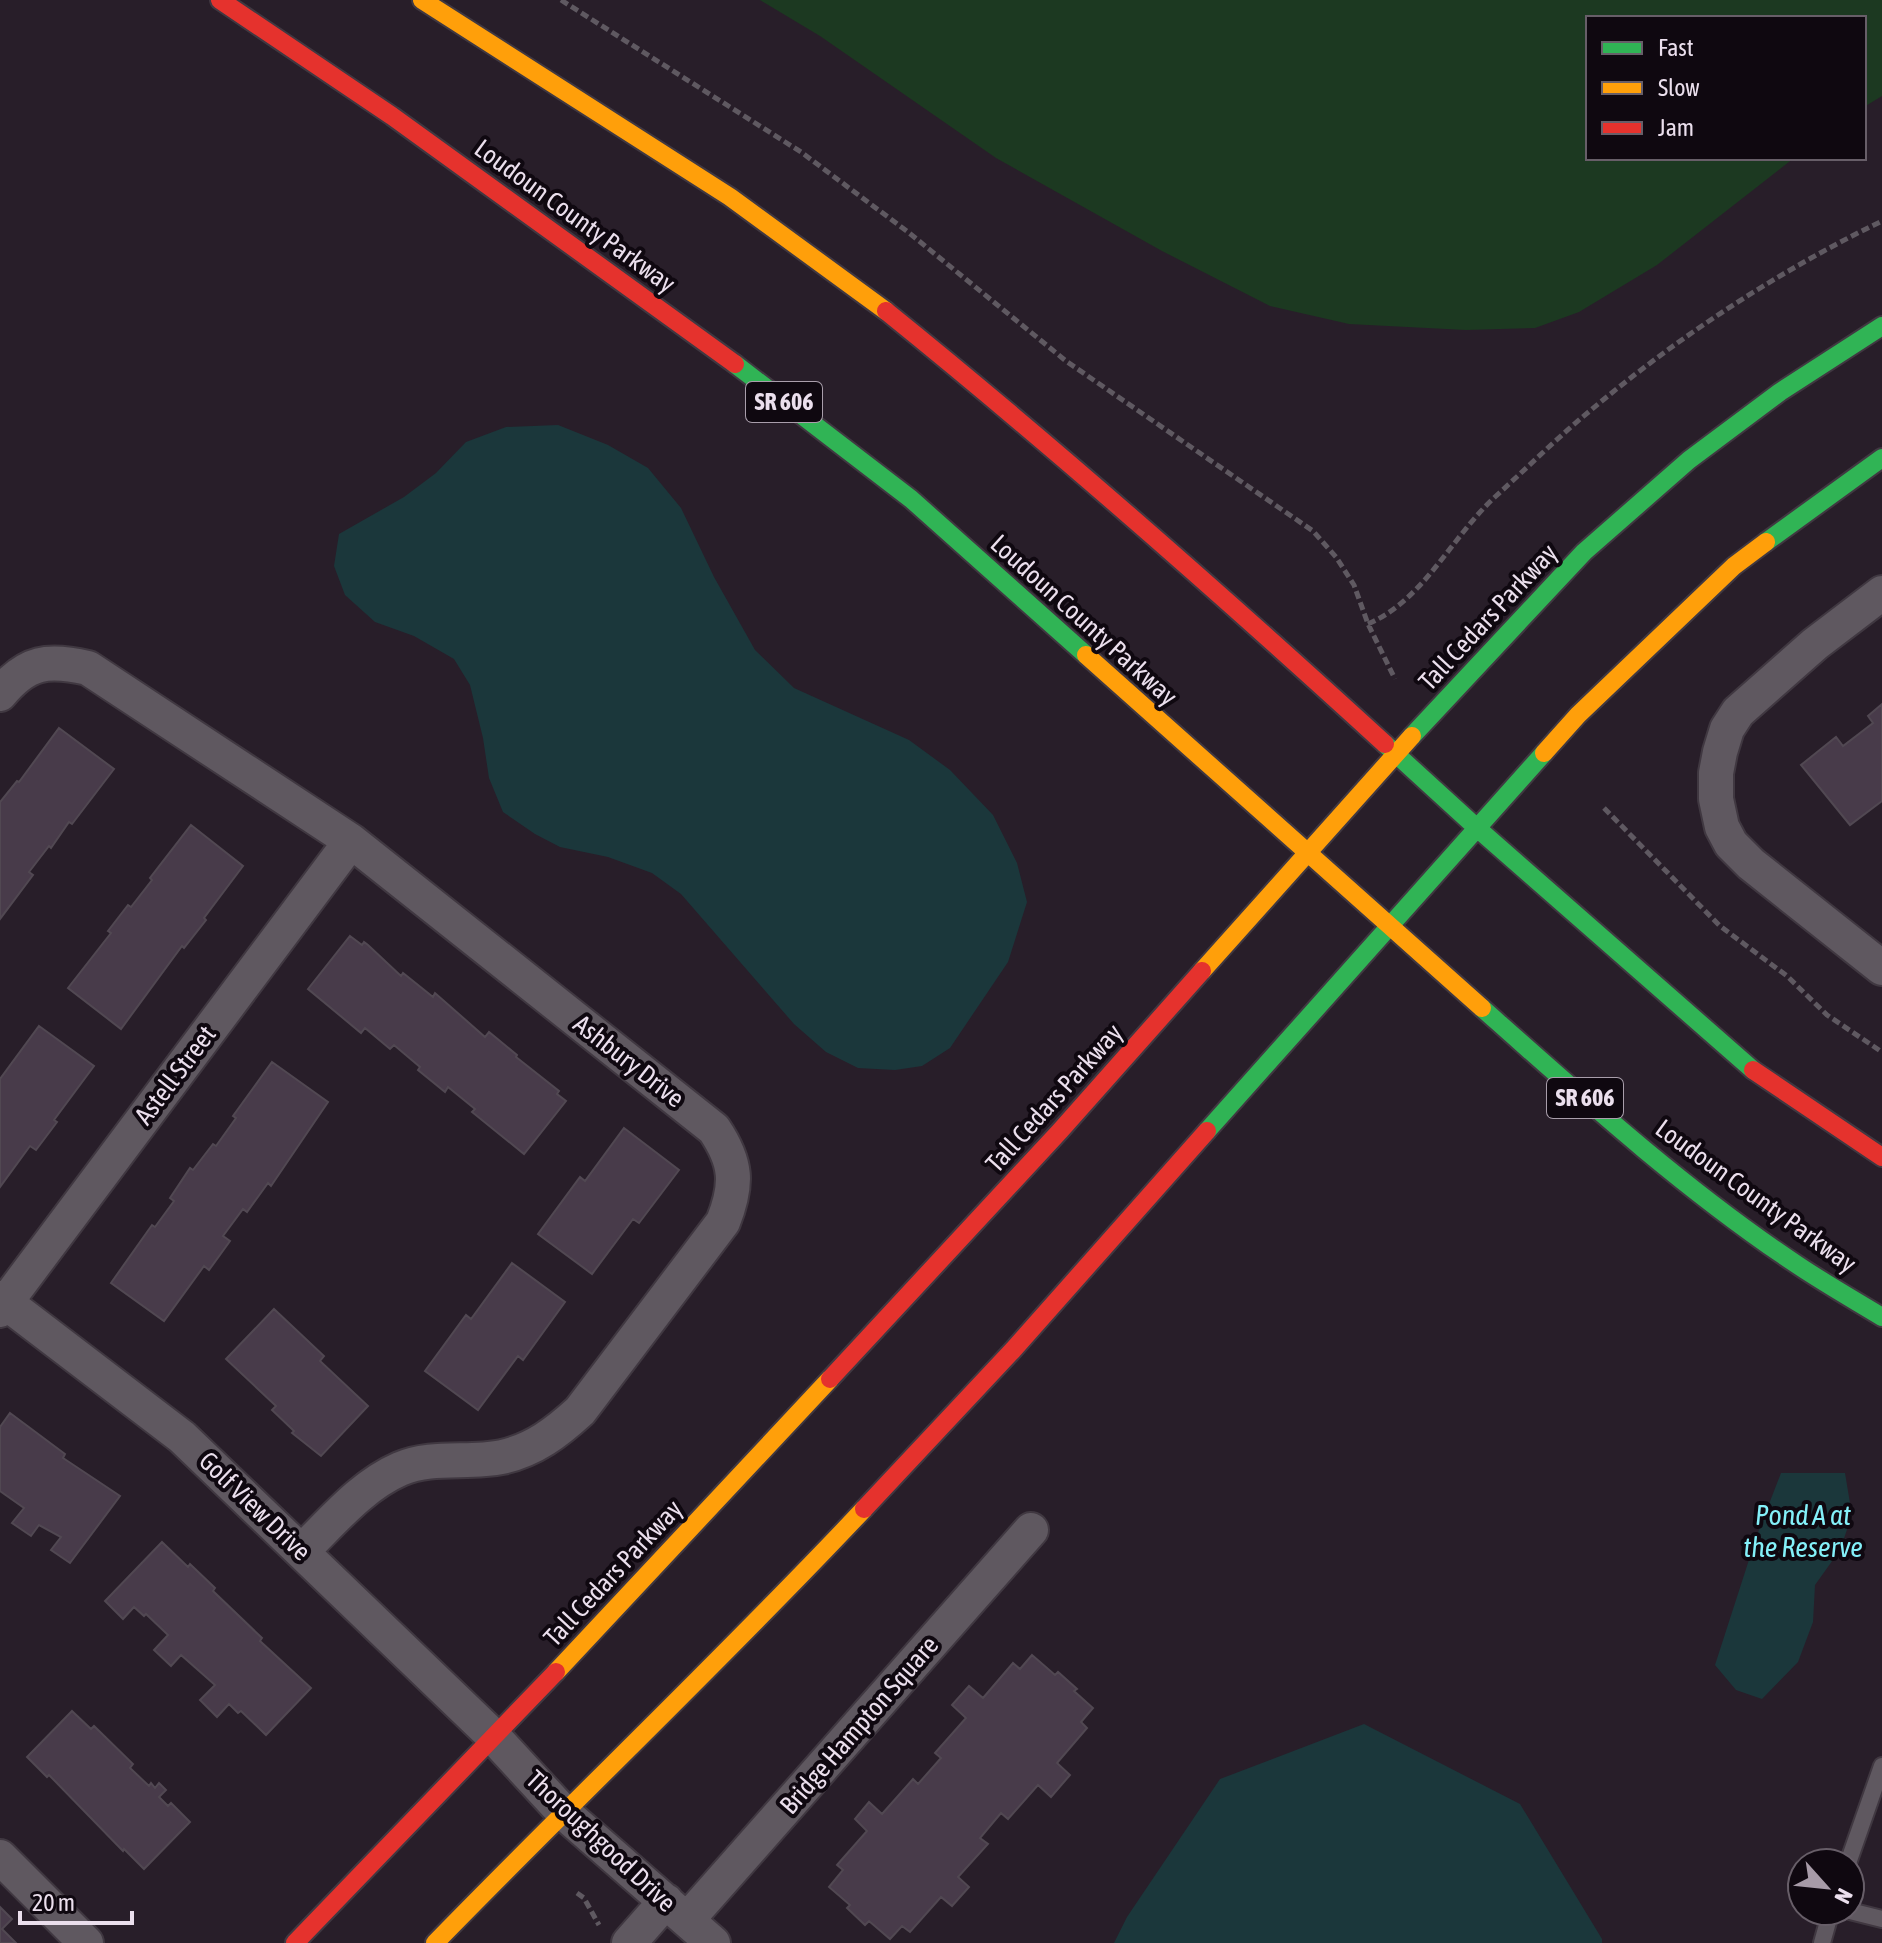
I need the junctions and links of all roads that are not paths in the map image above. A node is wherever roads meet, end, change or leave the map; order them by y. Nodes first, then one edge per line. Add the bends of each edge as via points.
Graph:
1 (220, 0) edge
2 (422, 0) edge
3 (1882, 326) edge
4 (1882, 458) edge
5 (1882, 593) edge
6 (0, 694) edge
7 (1396, 753) junction
8 (1477, 828) junction
9 (351, 841) junction
10 (1307, 854) junction
11 (1391, 927) junction
12 (1882, 968) edge
13 (1882, 1157) edge
14 (2, 1303) edge
15 (1882, 1317) edge
16 (1031, 1530) dead end
17 (302, 1551) junction
18 (492, 1735) junction
19 (1882, 1766) edge
20 (563, 1812) junction
21 (1854, 1847) edge
22 (0, 1857) edge
23 (676, 1911) junction
24 (617, 1939) edge
25 (86, 1943) edge
26 (295, 1943) edge
27 (435, 1943) edge
28 (713, 1943) edge

1 - 10 main road, Loudoun County Parkway / SR 606 via 587,255 911,499
2 - 7 main road via 730,197 870,298 1006,408
3 - 7 main road, Tall Cedars Parkway via 1689,460 1584,552
4 - 8 main road via 1734,566 1578,715
5 - 12 street via 1738,712 1720,752 1716,786 1722,827 1731,844
6 - 9 street, Ashbury Drive via 20,673 38,664 88,668
7 - 8 main road
7 - 10 main road, Tall Cedars Parkway
8 - 11 main road
8 - 13 main road via 1742,1062
9 - 14 street, Astell Street
9 - 17 street, Ashbury Drive via 714,1129 727,1148 734,1175 723,1222 580,1411 556,1433 528,1450 500,1457 401,1468 368,1487
10 - 11 main road, Loudoun County Parkway / SR 606
10 - 18 main road, Tall Cedars Parkway via 927,1275
11 - 15 main road, Loudoun County Parkway / SR 606 via 1578,1093 1716,1206 1798,1266
11 - 20 main road via 918,1452 791,1587
14 - 17 street, Golf View Drive via 182,1437
16 - 23 street, Bridge Hampton Square
17 - 18 street, Golf View Drive
18 - 20 street, Thoroughgood Drive
18 - 26 main road, Tall Cedars Parkway
19 - 21 lane
20 - 23 street, Thoroughgood Drive
20 - 27 main road
22 - 25 street
23 - 24 street, Bridge Hampton Square
23 - 28 street, Thoroughgood Drive

